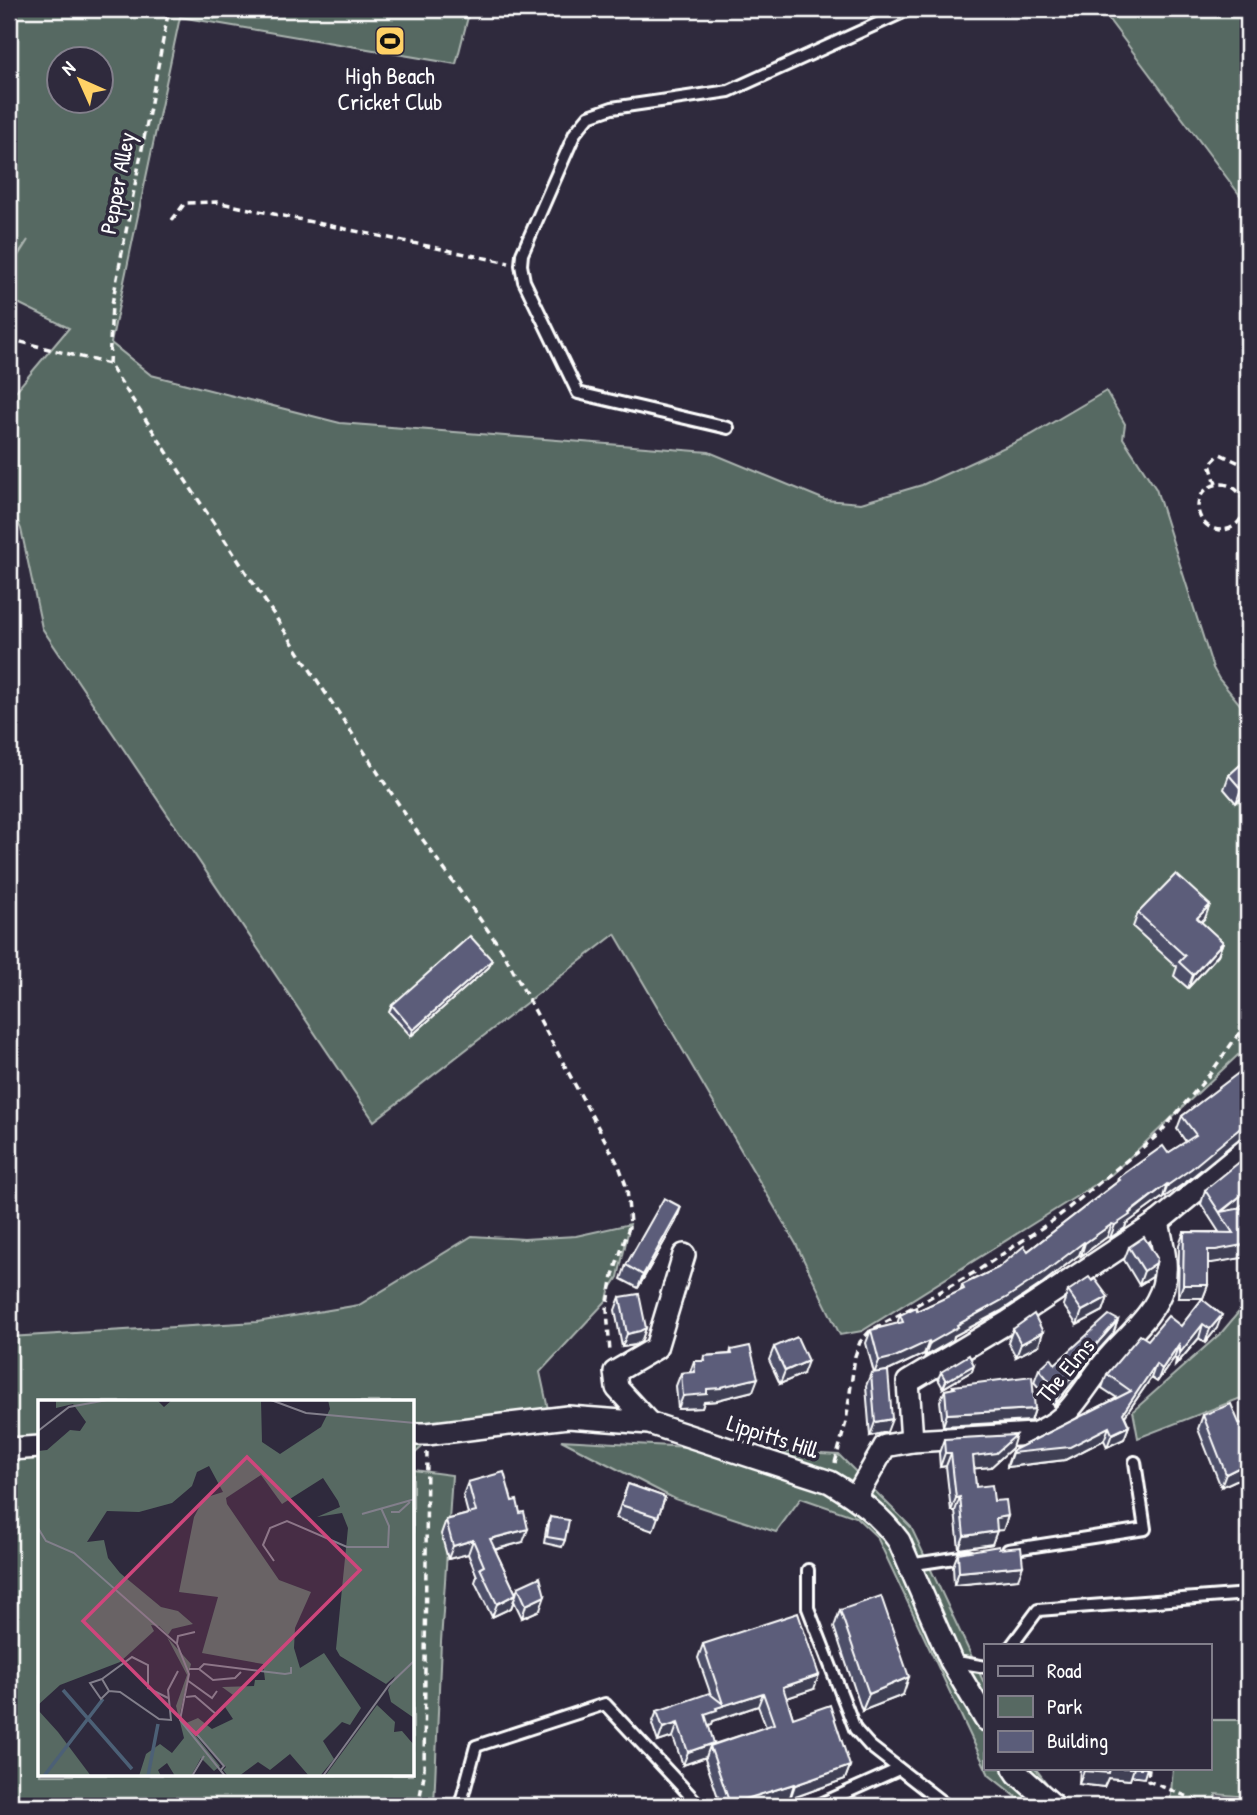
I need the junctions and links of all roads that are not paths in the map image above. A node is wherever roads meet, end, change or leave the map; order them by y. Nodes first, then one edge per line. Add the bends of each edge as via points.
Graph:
1 (910, 9) edge
2 (728, 428) dead end
3 (1248, 1148) edge
4 (1158, 1222) junction
5 (684, 1255) dead end
6 (649, 1423) junction
7 (420, 1434) edge
8 (912, 1441) junction
9 (38, 1447) edge
10 (9, 1449) edge
11 (1135, 1462) dead end
12 (856, 1497) junction
13 (1000, 1551) edge
14 (974, 1555) edge
15 (908, 1564) junction
16 (808, 1570) dead end
17 (1248, 1594) edge
18 (1013, 1644) edge
19 (951, 1661) junction
20 (984, 1667) edge
21 (984, 1717) edge
22 (899, 1769) junction
23 (1015, 1770) edge
24 (460, 1806) edge
25 (701, 1806) edge
26 (816, 1806) edge
27 (947, 1806) edge
28 (1054, 1806) edge

1 - 2 lane via 729,91 612,108 589,116 575,133 522,254 524,282 578,393
3 - 4 street
4 - 8 street via 908,1382
4 - 8 street, The Elms via 1165,1259 1160,1295 1065,1415 1034,1434
5 - 6 street via 656,1348 615,1372 617,1388
6 - 7 street, Lippitts Hill via 569,1417
6 - 12 street, Lippitts Hill via 830,1482
8 - 12 street, The Elms via 885,1446
9 - 10 street
11 - 13 lane via 1145,1529
12 - 15 street, Lippitts Hill via 887,1524
14 - 15 lane
15 - 19 street, Lippitts Hill
16 - 22 lane via 808,1608 855,1729
17 - 18 lane via 1038,1610
19 - 20 lane
19 - 21 street, Lippitts Hill
22 - 26 lane
22 - 27 lane
23 - 28 street
24 - 25 lane via 476,1746 606,1704

